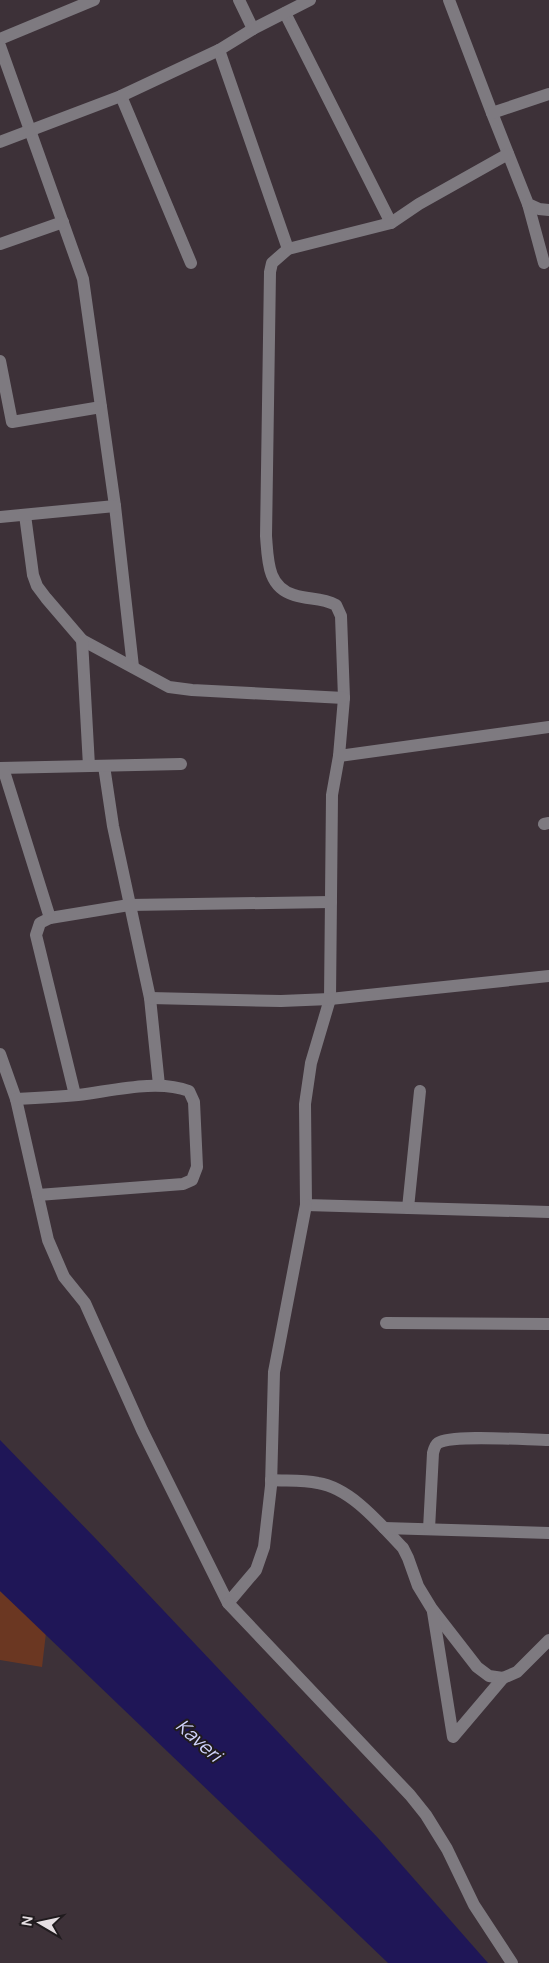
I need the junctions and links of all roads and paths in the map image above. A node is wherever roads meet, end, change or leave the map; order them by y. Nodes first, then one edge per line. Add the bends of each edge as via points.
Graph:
1 (94, 0) edge
2 (238, 0) edge
3 (310, 0) edge
4 (450, 0) edge
5 (285, 13) junction
6 (253, 29) junction
7 (0, 39) edge
8 (0, 46) edge
9 (219, 50) junction
10 (549, 94) edge
11 (121, 96) junction
12 (492, 113) junction
13 (31, 132) junction
14 (0, 142) edge
15 (508, 154) junction
16 (528, 204) junction
17 (549, 210) edge
18 (63, 222) junction
19 (391, 223) junction
20 (0, 244) edge
21 (288, 249) junction
22 (191, 263) dead end
23 (544, 263) dead end
24 (0, 361) edge
25 (101, 407) junction
26 (6, 423) edge
27 (115, 506) junction
28 (25, 515) junction
29 (0, 517) edge
30 (82, 640) junction
31 (132, 667) junction
32 (344, 698) junction
33 (549, 727) edge
34 (339, 756) junction
35 (181, 764) dead end
36 (89, 766) junction
37 (104, 766) junction
38 (2, 768) edge
39 (331, 902) junction
40 (129, 905) junction
41 (50, 918) junction
42 (549, 976) edge
43 (150, 998) junction
44 (330, 999) junction
45 (0, 1054) edge
46 (160, 1085) junction
47 (420, 1091) dead end
48 (75, 1095) junction
49 (16, 1099) junction
50 (38, 1196) junction
51 (306, 1205) junction
52 (408, 1208) junction
53 (549, 1212) edge
54 (386, 1323) dead end
55 (549, 1324) edge
56 (549, 1440) edge
57 (271, 1480) junction
58 (384, 1528) junction
59 (429, 1529) junction
60 (549, 1534) edge
61 (228, 1603) junction
62 (432, 1609) junction
63 (549, 1640) edge
64 (503, 1678) junction
65 (512, 1963) edge

1 - 7 street
2 - 6 street
3 - 5 street
4 - 12 street
5 - 6 street
5 - 19 street
6 - 9 street
8 - 13 street
9 - 11 street
9 - 21 street
10 - 12 street
11 - 13 street
11 - 22 street
12 - 15 street
13 - 14 street
13 - 18 street
15 - 16 street
15 - 19 street
16 - 17 street
16 - 23 street
18 - 20 street
18 - 25 street via 83,279
19 - 21 street
21 - 32 street via 272,263 270,272 266,439 268,565 279,588 336,605 341,616
24 - 26 street
25 - 26 street
25 - 27 street
27 - 28 street
27 - 31 street
28 - 29 street
28 - 30 street via 37,586
30 - 31 street
30 - 36 street
31 - 32 street via 169,687
32 - 34 street
33 - 34 street
34 - 39 street via 332,795
35 - 37 street
36 - 37 street
36 - 38 street
37 - 40 street
38 - 41 street
39 - 40 street
39 - 44 street
40 - 41 street
40 - 43 street
41 - 48 street via 40,923 36,935
42 - 44 street
43 - 44 street
43 - 46 street
44 - 51 street via 311,1063 305,1104
45 - 49 street
46 - 48 street
46 - 50 street via 189,1090 194,1102 198,1167 192,1180 183,1184
47 - 52 street
48 - 49 street
49 - 50 street
50 - 61 street via 48,1240 64,1277 85,1303 142,1430
51 - 52 street
51 - 57 street via 274,1372
52 - 53 street
54 - 55 street
56 - 59 street via 457,1439 438,1443 433,1453
57 - 58 street via 334,1487 352,1498
57 - 61 street via 260,1559 256,1570
58 - 59 street
58 - 62 street via 403,1548 418,1586
59 - 60 street
61 - 65 street via 426,1815 447,1849 474,1905
62 - 64 street via 476,1667 489,1676
62 - 64 street via 453,1737
63 - 64 street via 517,1672

